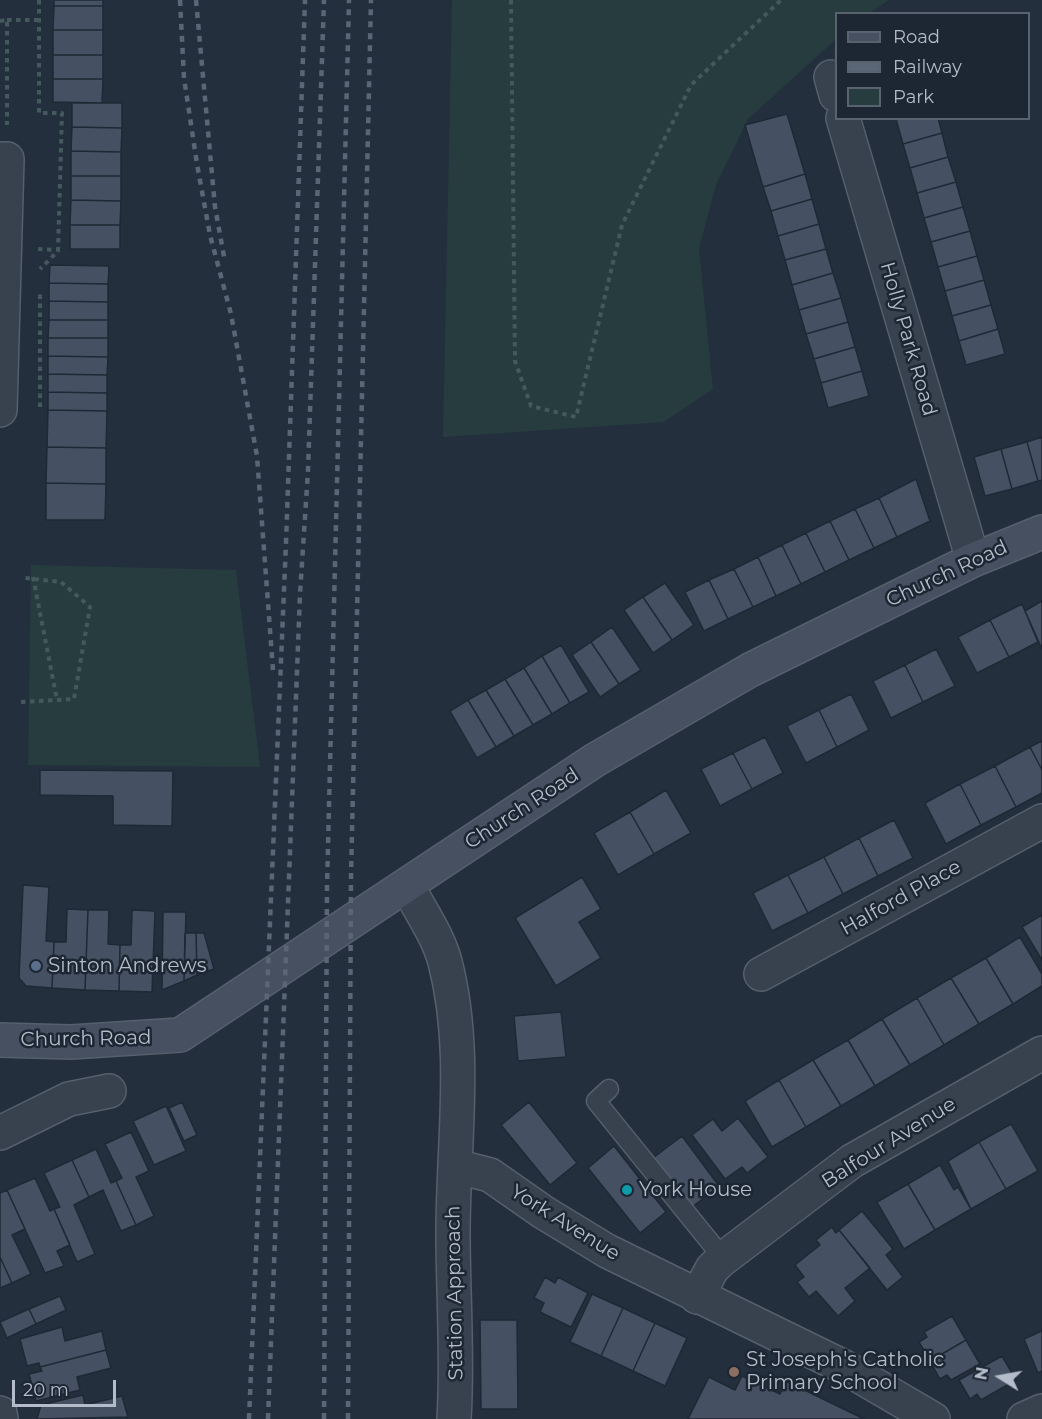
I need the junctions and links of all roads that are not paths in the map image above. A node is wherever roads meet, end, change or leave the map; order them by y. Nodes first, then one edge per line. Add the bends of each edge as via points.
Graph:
1 (844, 120) edge
2 (3, 159) edge
3 (0, 390) edge
4 (0, 410) edge
5 (1042, 532) edge
6 (973, 560) junction
7 (1042, 821) edge
8 (406, 885) junction
9 (760, 974) dead end
10 (0, 1040) edge
11 (1042, 1053) edge
12 (609, 1089) dead end
13 (109, 1091) dead end
14 (0, 1133) edge
15 (455, 1167) junction
16 (722, 1259) junction
17 (697, 1297) junction
18 (1042, 1411) edge
19 (0, 1413) edge
20 (2, 1419) edge
21 (454, 1419) edge
22 (933, 1419) edge
23 (1024, 1419) edge

1 - 6 street, Holly Park Road
2 - 3 street
3 - 4 street
5 - 6 street, Church Road
6 - 8 street, Church Road via 741,675 595,760
7 - 9 street, Halford Place
8 - 10 street, Church Road via 180,1035 70,1042
8 - 15 street via 444,960 455,1020 460,1084
11 - 16 street, Balfour Avenue via 852,1161
12 - 16 lane via 596,1101
13 - 14 street via 69,1099
15 - 17 street, York Avenue via 489,1175 607,1251
15 - 21 street, Station Approach
16 - 17 street, Balfour Avenue
17 - 22 street, York Avenue via 844,1367
18 - 23 street
19 - 20 street

